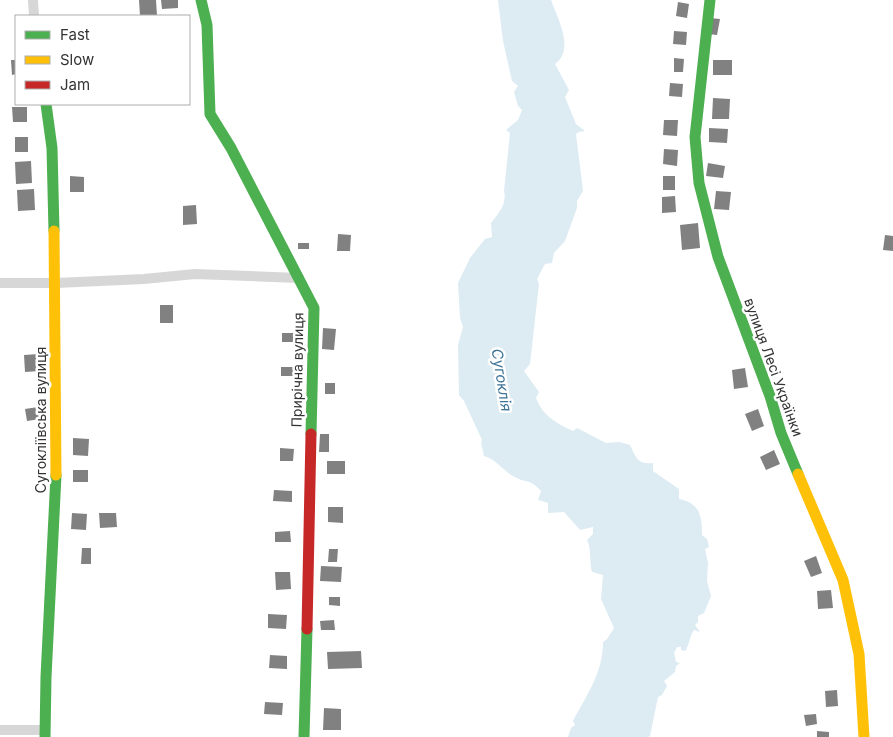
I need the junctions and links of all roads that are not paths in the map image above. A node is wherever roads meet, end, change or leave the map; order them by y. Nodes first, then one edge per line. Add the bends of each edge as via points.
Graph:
1 (33, 0) edge
2 (202, 0) edge
3 (710, 0) edge
4 (34, 15) edge
5 (46, 105) edge
6 (299, 278) junction
7 (0, 283) edge
8 (56, 283) junction
9 (0, 730) edge
10 (45, 733) edge
11 (304, 737) edge
12 (864, 737) edge

1 - 4 street
2 - 6 street, Прирічна вулиця via 207,25 210,114
3 - 12 street, вулиця Лесі Українки via 695,137 699,183 718,257 781,433 843,580 859,654
5 - 8 street, Сугокліївська вулиця via 52,148
6 - 8 street via 195,274
6 - 11 street, Прирічна вулиця via 314,308
7 - 8 street
8 - 10 street, Сугокліївська вулиця via 57,465
9 - 10 street

